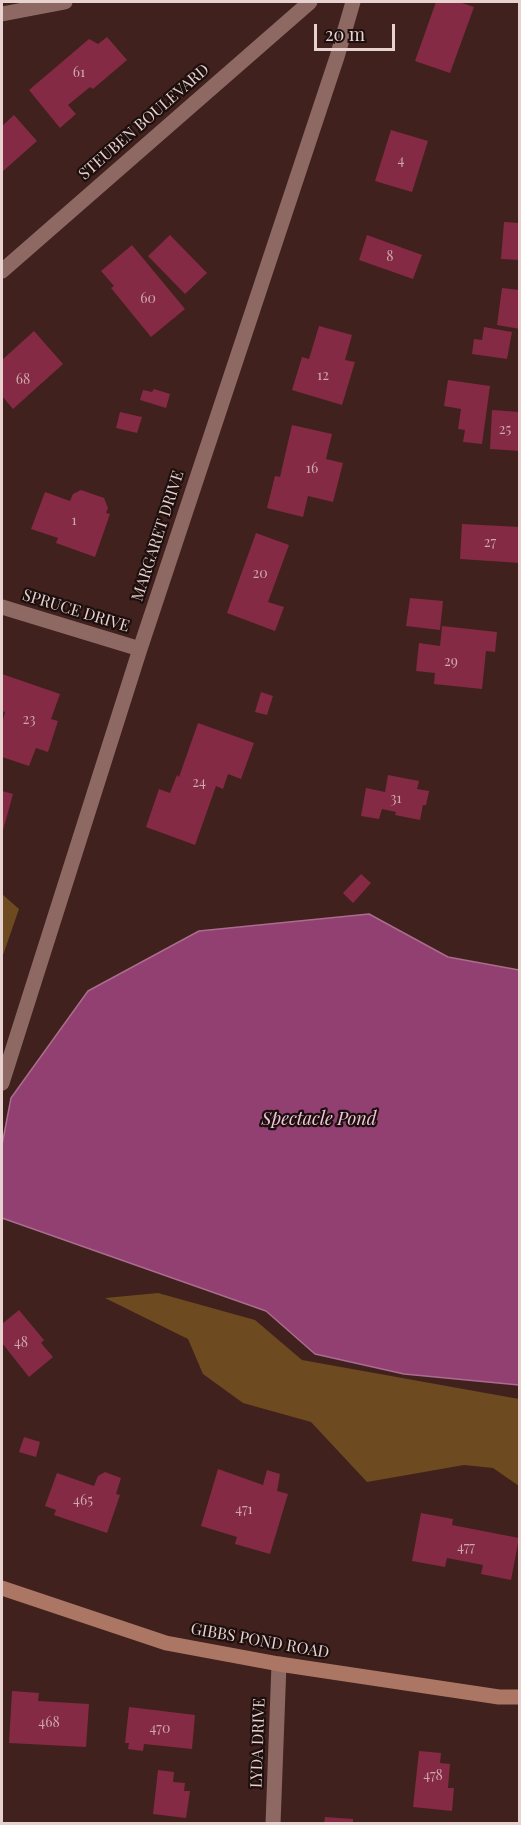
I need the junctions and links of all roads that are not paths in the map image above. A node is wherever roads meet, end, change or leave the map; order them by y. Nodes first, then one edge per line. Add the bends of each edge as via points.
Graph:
1 (65, 2) edge
2 (310, 2) edge
3 (353, 2) edge
4 (2, 14) edge
5 (2, 271) edge
6 (2, 607) edge
7 (140, 650) junction
8 (2, 1083) edge
9 (2, 1588) edge
10 (279, 1664) junction
11 (519, 1697) edge
12 (273, 1824) edge

1 - 4 street
2 - 5 street, STEUBEN BOULEVARD
3 - 7 street, MARGARET DRIVE
6 - 7 street, SPRUCE DRIVE
7 - 8 street, MARGARET DRIVE
9 - 10 street, GIBBS POND ROAD via 166,1643
10 - 11 street, GIBBS POND ROAD
10 - 12 street, LYDA DRIVE

